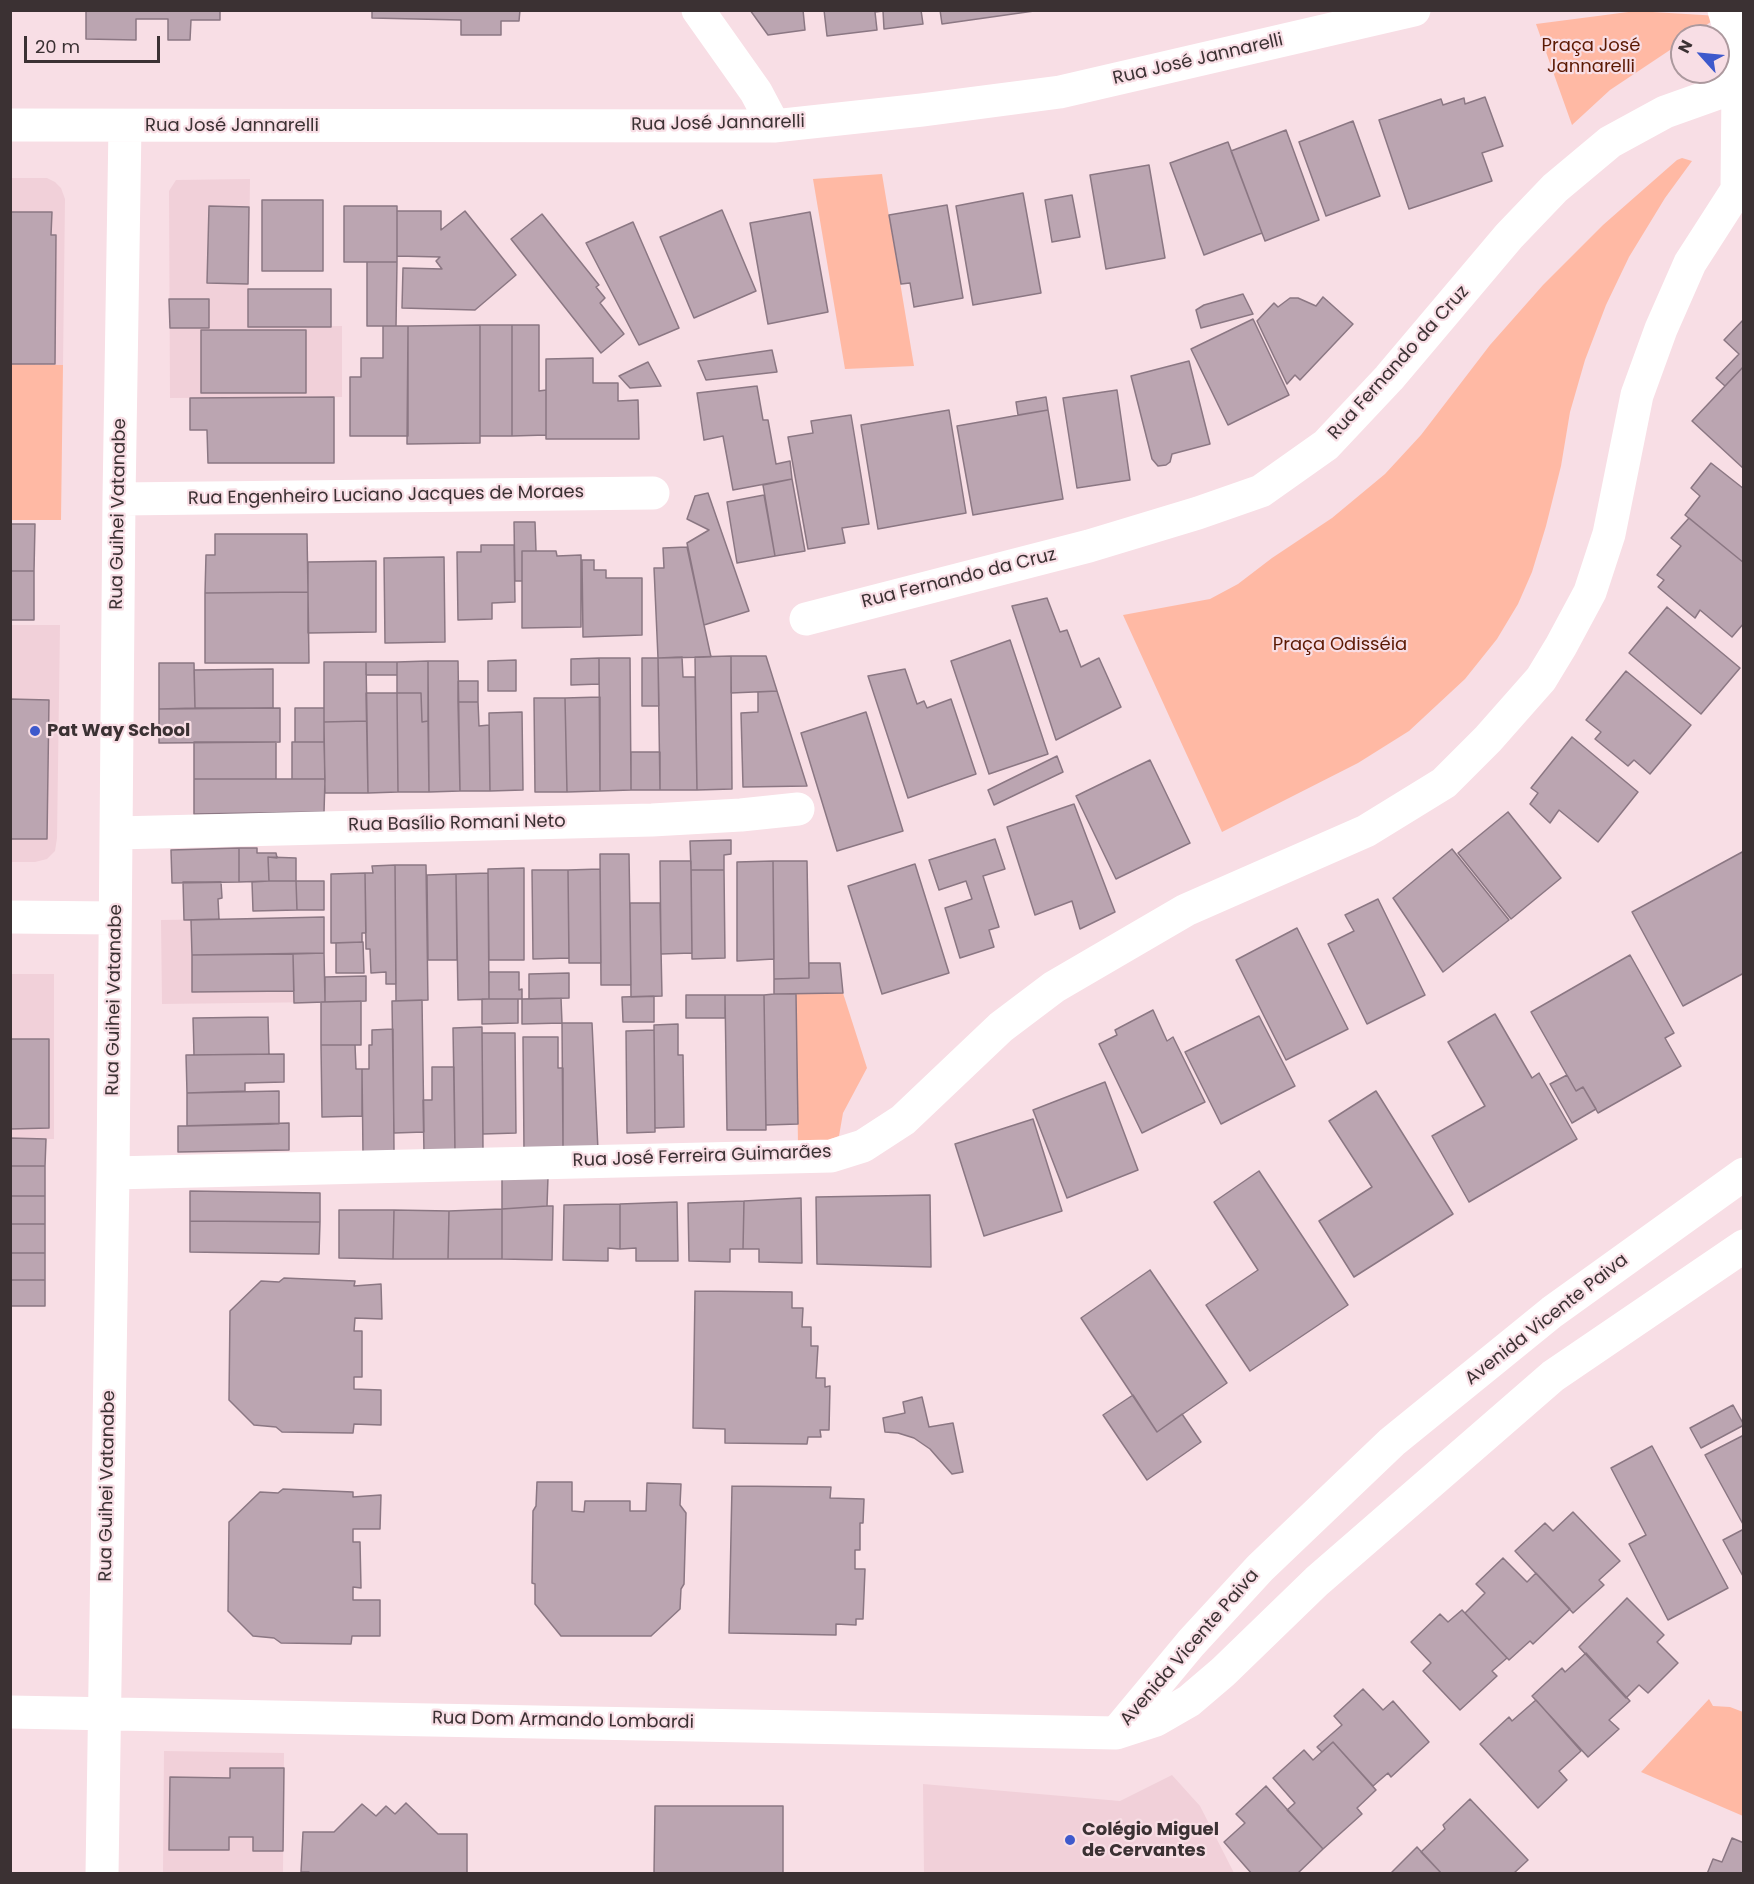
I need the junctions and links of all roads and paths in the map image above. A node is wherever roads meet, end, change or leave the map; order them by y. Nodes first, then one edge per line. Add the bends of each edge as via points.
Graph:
1 (698, 10) edge
2 (1414, 10) edge
3 (1724, 10) edge
4 (1737, 86) junction
5 (10, 125) edge
6 (125, 126) junction
7 (774, 126) junction
8 (1740, 184) edge
9 (652, 493) dead end
10 (119, 499) junction
11 (806, 619) dead end
12 (798, 809) dead end
13 (116, 833) junction
14 (10, 917) edge
15 (115, 918) junction
16 (113, 1173) junction
17 (1743, 1174) edge
18 (1743, 1246) edge
19 (10, 1712) edge
20 (105, 1713) junction
21 (1116, 1732) junction
22 (102, 1874) edge

1 - 7 street via 756,92
2 - 7 street, Rua José Jannarelli via 1060,92
3 - 4 street, Rua José Ferreira Guimarães via 1734,44
4 - 8 street, Rua José Ferreira Guimarães
4 - 11 street, Rua Fernando da Cruz via 1665,112 1610,142 1555,188 1326,445 1261,491 1089,546
5 - 6 street, Rua José Jannarelli
6 - 7 street, Rua José Jannarelli
6 - 10 street, Rua Guihei Vatanabe
8 - 16 street, Rua José Ferreira Guimarães via 1690,262 1661,329 1637,395 1610,534 1590,592 1541,679 1488,740 1444,783 1366,831 1186,910 1054,987 1001,1027 903,1120 863,1146 831,1156
9 - 10 street, Rua Engenheiro Luciano Jacques de Moraes
10 - 13 street, Rua Guihei Vatanabe
12 - 13 street, Rua Basílio Romani Neto via 652,820
13 - 15 street, Rua Guihei Vatanabe
14 - 15 street
15 - 16 street, Rua Guihei Vatanabe
16 - 20 street, Rua Guihei Vatanabe
17 - 21 street, Avenida Vicente Paiva via 1552,1312 1392,1442 1260,1568 1191,1642
18 - 21 street, Avenida Vicente Paiva via 1553,1376 1317,1581 1189,1701 1156,1720
19 - 20 street, Rua Dom Armando Lombardi
20 - 21 street, Rua Dom Armando Lombardi
20 - 22 street, Rua Guihei Vatanabe

